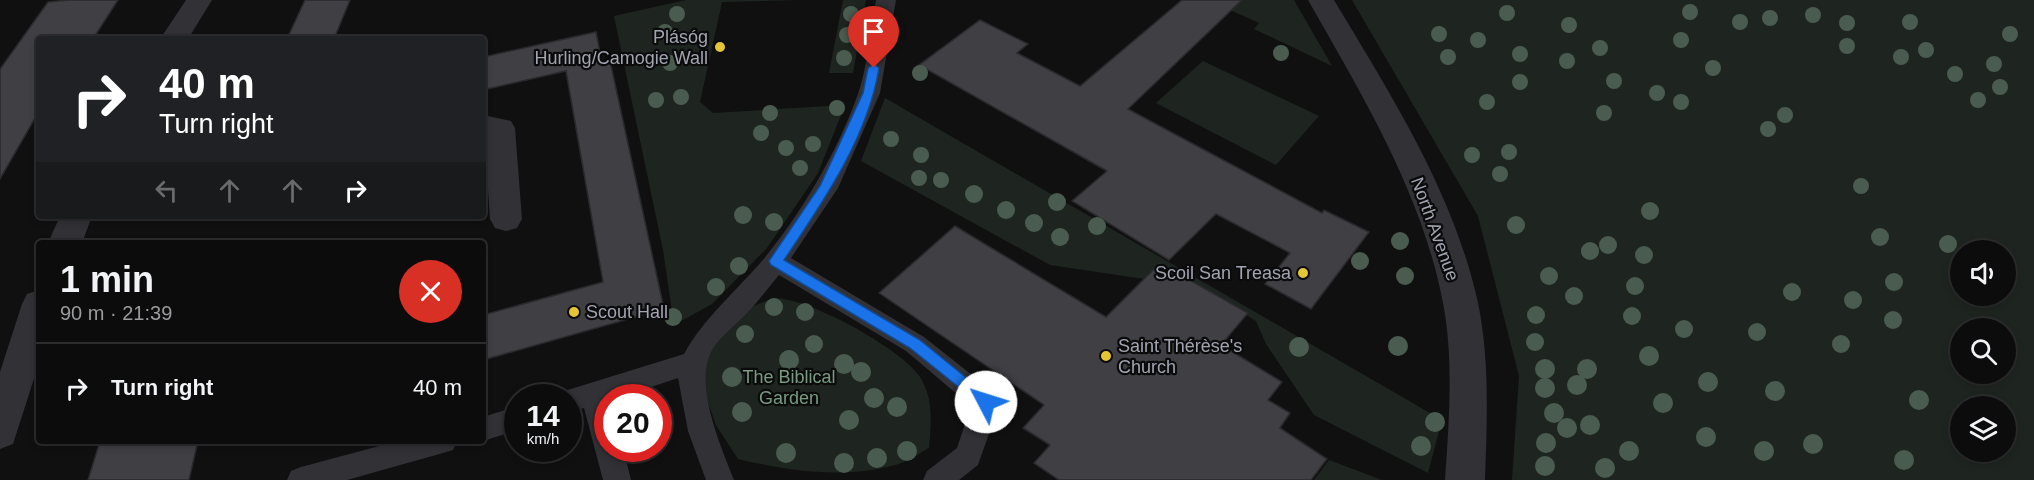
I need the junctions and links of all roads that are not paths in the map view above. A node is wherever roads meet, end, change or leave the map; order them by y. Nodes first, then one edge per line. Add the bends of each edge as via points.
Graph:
1 (199, 0) edge
2 (886, 0) edge
3 (1321, 0) edge
4 (176, 36) edge
5 (486, 126) edge
6 (75, 219) edge
7 (506, 219) dead end
8 (66, 240) edge
9 (776, 261) junction
10 (36, 314) edge
11 (693, 362) junction
12 (625, 384) edge
13 (594, 394) edge
14 (582, 397) edge
15 (504, 422) edge
16 (486, 428) edge
17 (0, 432) edge
18 (431, 444) edge
19 (612, 462) edge
20 (301, 480) edge
21 (617, 480) edge
22 (720, 480) edge
23 (937, 480) edge
24 (1465, 480) edge

1 - 4 street
2 - 9 lane via 869,93 826,188
3 - 24 street, North Avenue via 1374,90 1413,168 1455,281 1468,363
5 - 7 street via 500,128
6 - 8 street
9 - 11 lane via 705,339
9 - 23 lane via 915,344 986,402 968,456
10 - 17 street
11 - 12 lane
11 - 22 lane via 702,431
13 - 14 lane
15 - 16 lane
18 - 20 lane
19 - 21 lane

